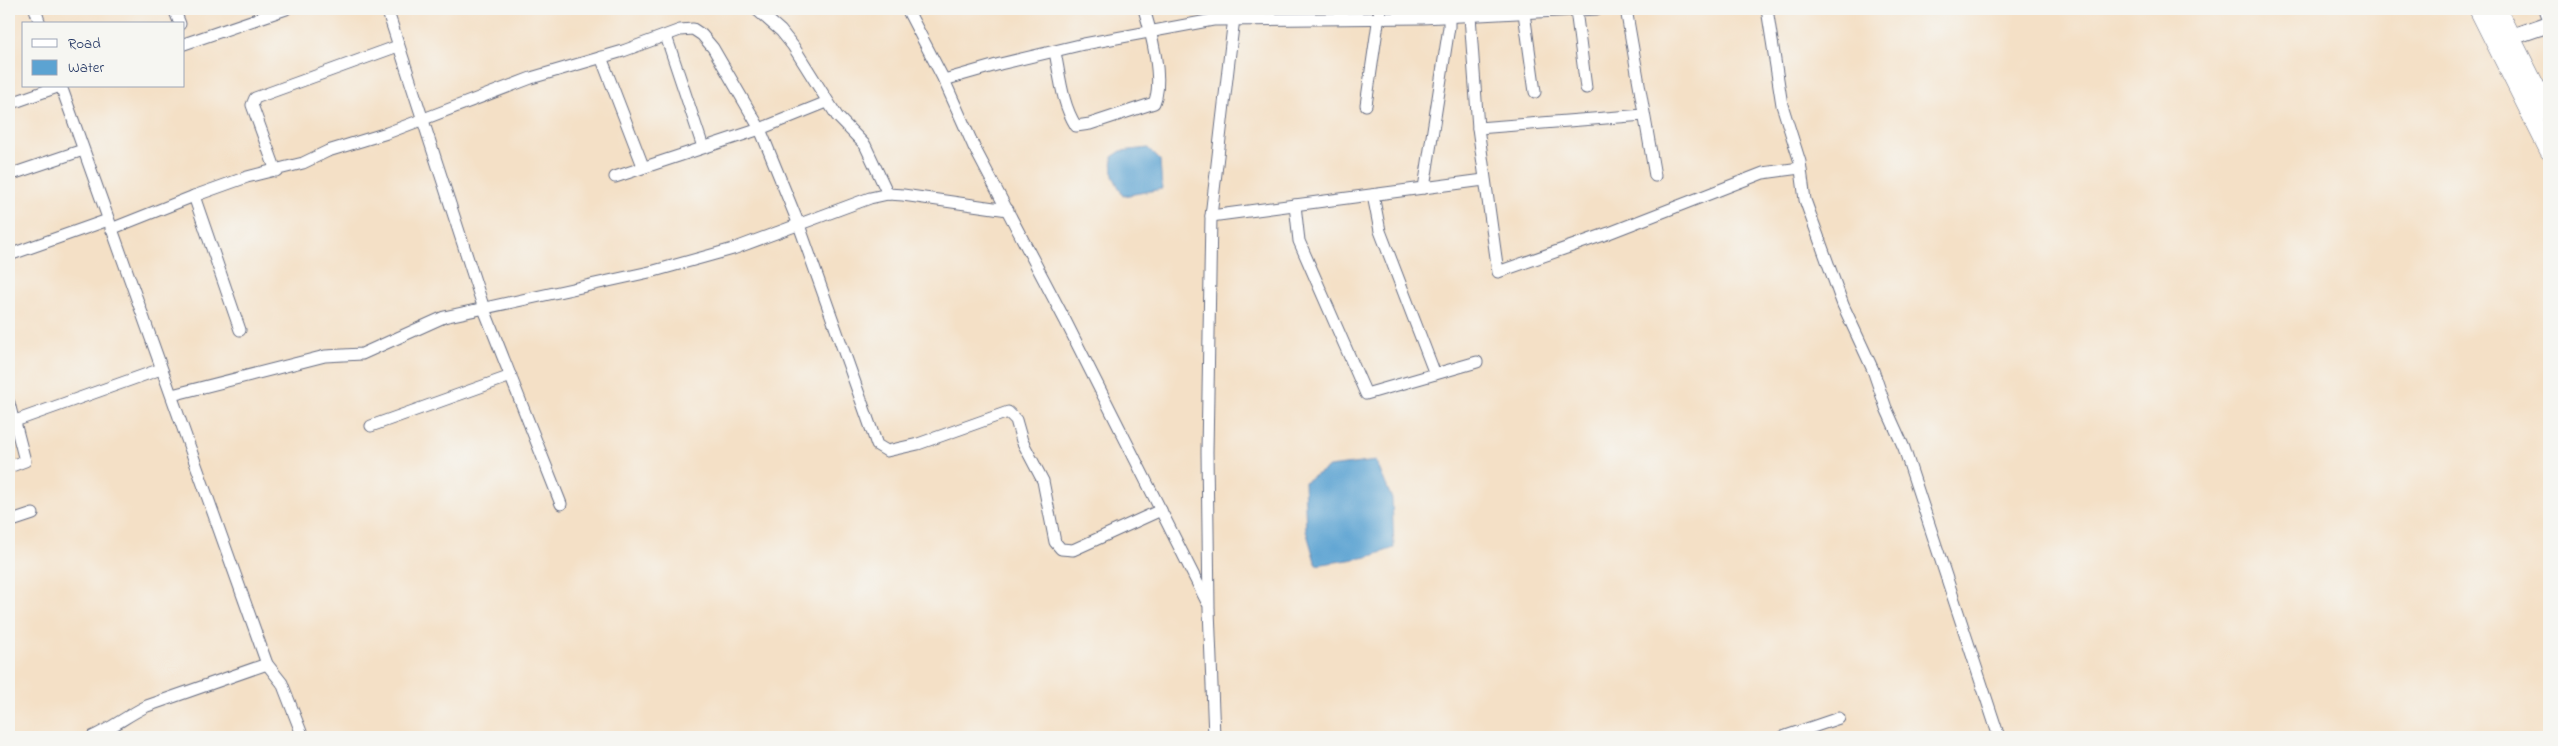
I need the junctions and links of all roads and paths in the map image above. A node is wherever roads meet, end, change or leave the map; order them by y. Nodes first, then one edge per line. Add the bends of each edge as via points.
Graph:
1 (35, 9) edge
2 (174, 9) edge
3 (286, 9) edge
4 (387, 9) edge
5 (756, 9) edge
6 (907, 9) edge
7 (1144, 9) edge
8 (1597, 9) edge
9 (1626, 9) edge
10 (1767, 9) edge
11 (2478, 9) edge
12 (2498, 9) edge
13 (2545, 9) edge
14 (1553, 10) edge
15 (1576, 10) edge
16 (1500, 11) edge
17 (1524, 12) junction
18 (1310, 13) edge
19 (1380, 13) edge
20 (1449, 13) edge
21 (1234, 14) edge
22 (1470, 16) junction
23 (39, 22) edge
24 (179, 22) edge
25 (2549, 22) edge
26 (1150, 30) junction
27 (666, 36) junction
28 (2503, 39) junction
29 (185, 40) edge
30 (398, 46) junction
31 (1055, 52) junction
32 (602, 57) junction
33 (944, 80) junction
34 (55, 88) edge
35 (62, 88) edge
36 (1586, 88) dead end
37 (1535, 92) dead end
38 (827, 102) junction
39 (9, 104) edge
40 (1366, 105) dead end
41 (2549, 113) edge
42 (1644, 115) junction
43 (422, 118) junction
44 (1478, 128) junction
45 (760, 129) junction
46 (703, 147) junction
47 (83, 150) junction
48 (2549, 151) edge
49 (643, 166) junction
50 (1800, 168) junction
51 (276, 171) junction
52 (9, 175) edge
53 (1655, 176) dead end
54 (614, 177) dead end
55 (1484, 180) junction
56 (1424, 188) junction
57 (888, 194) junction
58 (1372, 195) junction
59 (194, 196) junction
60 (1295, 205) junction
61 (1008, 210) junction
62 (1211, 216) junction
63 (109, 225) junction
64 (799, 225) junction
65 (9, 255) edge
66 (484, 309) junction
67 (240, 330) dead end
68 (1477, 362) dead end
69 (161, 369) junction
70 (1435, 374) junction
71 (511, 376) junction
72 (172, 395) junction
73 (9, 403) edge
74 (13, 425) edge
75 (370, 426) dead end
76 (9, 467) edge
77 (561, 504) dead end
78 (1161, 510) junction
79 (33, 514) dead end
80 (9, 522) edge
81 (1209, 609) junction
82 (267, 664) junction
83 (1839, 718) dead end
84 (92, 737) edge
85 (303, 737) edge
86 (1214, 737) edge
87 (1783, 737) edge
88 (1999, 737) edge

1 - 23 street
2 - 24 street
3 - 29 street
4 - 30 street
5 - 38 street via 793,46
6 - 33 street
7 - 26 street
8 - 15 street
9 - 42 street
10 - 50 street via 1782,105
11 - 28 main road
12 - 28 main road
13 - 25 street
14 - 15 street
14 - 17 street
15 - 36 street
16 - 17 street
16 - 22 street
17 - 37 street
18 - 19 street
18 - 21 street
19 - 20 street
19 - 40 street
20 - 22 street
20 - 56 street
21 - 26 street
21 - 62 street
22 - 44 street
25 - 28 street
26 - 31 street
26 - 31 street via 1158,94 1154,102 1090,124 1076,126 1070,116
27 - 32 street
27 - 45 street via 688,29 702,35 713,48
27 - 46 street
28 - 41 main road
28 - 48 main road
30 - 43 street
30 - 51 street via 255,98 252,106
31 - 33 street
32 - 43 street via 532,78
32 - 49 street
33 - 61 street via 974,147
34 - 39 street
35 - 47 street
38 - 45 street
38 - 57 street via 865,145
42 - 44 street
42 - 53 street
43 - 51 street
43 - 66 street
44 - 55 street
45 - 46 street
45 - 64 street
46 - 49 street
47 - 52 street
47 - 63 street
49 - 54 street
50 - 55 street via 1763,173 1498,272
50 - 88 street via 1805,200 1843,305 1904,448
51 - 59 street via 247,177
55 - 56 street
56 - 58 street
57 - 61 street
57 - 64 street
58 - 60 street
58 - 70 street via 1380,231
59 - 63 street
59 - 67 street
60 - 62 street
60 - 70 street via 1299,241 1366,394
61 - 78 street
62 - 81 street via 1207,452
63 - 65 street
63 - 69 street
64 - 66 street via 734,249 654,271
64 - 78 street via 877,444 886,451 918,444 1008,412 1016,420 1022,441 1043,481 1055,542 1062,549 1073,550
66 - 71 street
66 - 72 street via 436,319 362,354 325,356
68 - 70 street
69 - 72 street
69 - 74 street
71 - 75 street
71 - 77 street
72 - 82 street
73 - 74 street
74 - 76 street via 25,461
78 - 81 street
79 - 80 street
81 - 86 street
82 - 84 street via 147,706
82 - 85 street via 282,683
83 - 87 street

